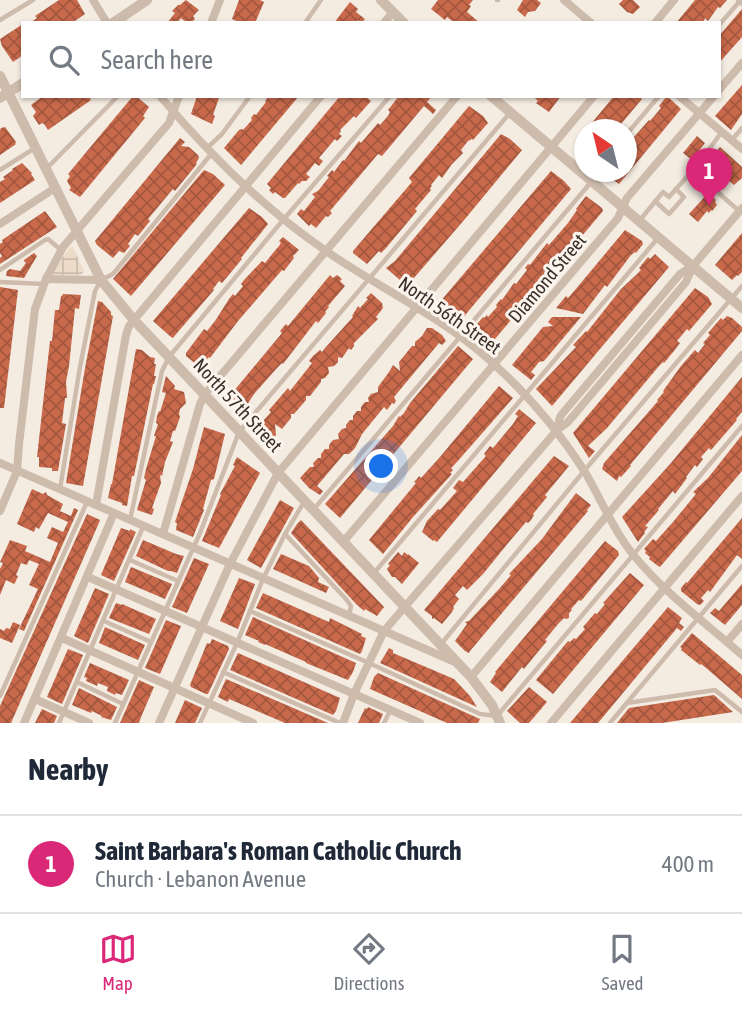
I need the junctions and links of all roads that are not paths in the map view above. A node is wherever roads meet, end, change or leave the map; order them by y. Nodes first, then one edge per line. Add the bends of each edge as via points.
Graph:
1 (33, 0) edge
2 (93, 0) edge
3 (147, 0) edge
4 (220, 0) edge
5 (321, 0) edge
6 (382, 0) edge
7 (564, 0) edge
8 (674, 0) edge
9 (741, 0) edge
10 (24, 2) edge
11 (392, 13) junction
12 (0, 20) edge
13 (106, 21) edge
14 (116, 21) edge
15 (212, 21) edge
16 (305, 21) edge
17 (386, 21) edge
18 (402, 21) edge
19 (589, 21) edge
20 (657, 21) edge
21 (721, 23) edge
22 (742, 63) edge
23 (0, 76) edge
24 (21, 84) edge
25 (721, 88) edge
26 (4, 96) edge
27 (116, 98) edge
28 (162, 98) edge
29 (178, 98) edge
30 (249, 98) edge
31 (319, 98) edge
32 (388, 98) edge
33 (455, 98) edge
34 (493, 98) edge
35 (592, 98) edge
36 (657, 98) edge
37 (681, 98) edge
38 (712, 98) edge
39 (510, 112) junction
40 (174, 113) junction
41 (699, 114) junction
42 (637, 122) edge
43 (742, 128) edge
44 (722, 132) junction
45 (731, 141) junction
46 (36, 147) junction
47 (552, 147) junction
48 (742, 149) edge
49 (210, 151) junction
50 (574, 162) edge
51 (699, 163) junction
52 (46, 168) junction
53 (0, 170) edge
54 (589, 182) edge
55 (600, 182) edge
56 (245, 187) junction
57 (55, 188) junction
58 (676, 189) junction
59 (655, 201) junction
60 (624, 208) junction
61 (740, 209) edge
62 (283, 220) junction
63 (639, 221) junction
64 (0, 224) edge
65 (76, 232) junction
66 (659, 237) junction
67 (61, 250) junction
68 (326, 252) junction
69 (693, 266) junction
70 (0, 270) edge
71 (369, 279) junction
72 (101, 280) junction
73 (45, 281) junction
74 (0, 282) edge
75 (742, 286) edge
76 (731, 299) junction
77 (416, 307) junction
78 (742, 308) edge
79 (133, 319) junction
80 (461, 337) junction
81 (619, 346) junction
82 (626, 353) junction
83 (742, 355) edge
84 (169, 357) junction
85 (495, 364) junction
86 (205, 394) junction
87 (526, 395) junction
88 (742, 426) edge
89 (557, 430) junction
90 (239, 432) junction
91 (0, 463) edge
92 (18, 471) junction
93 (584, 471) junction
94 (278, 473) junction
95 (60, 490) junction
96 (742, 496) edge
97 (304, 500) junction
98 (92, 503) junction
99 (313, 510) junction
100 (0, 511) edge
101 (114, 513) junction
102 (607, 516) junction
103 (130, 520) junction
104 (144, 526) junction
105 (163, 534) junction
106 (285, 534) junction
107 (344, 541) junction
108 (193, 548) junction
109 (634, 555) junction
110 (130, 560) junction
111 (230, 564) junction
112 (742, 566) edge
113 (374, 574) junction
114 (88, 577) junction
115 (263, 579) junction
116 (178, 581) junction
117 (665, 587) junction
118 (118, 589) junction
119 (405, 608) junction
120 (250, 611) junction
121 (165, 612) junction
122 (348, 616) junction
123 (699, 617) junction
124 (104, 621) junction
125 (742, 624) edge
126 (202, 628) junction
127 (384, 631) junction
128 (62, 638) junction
129 (151, 642) junction
130 (727, 642) junction
131 (237, 643) junction
132 (440, 645) junction
133 (91, 651) junction
134 (742, 655) edge
135 (369, 663) junction
136 (458, 663) junction
137 (138, 672) junction
138 (223, 672) junction
139 (471, 677) junction
140 (77, 682) junction
141 (175, 688) junction
142 (354, 694) junction
143 (0, 696) edge
144 (35, 699) junction
145 (626, 703) junction
146 (123, 704) junction
147 (209, 704) junction
148 (390, 710) junction
149 (64, 712) junction
150 (742, 712) edge
151 (499, 719) edge
152 (552, 722) edge
153 (24, 723) edge
154 (59, 723) edge
155 (89, 723) edge
156 (115, 723) edge
157 (159, 723) edge
158 (200, 723) edge
159 (253, 723) edge
160 (342, 723) edge
161 (384, 723) edge
162 (421, 723) edge
163 (610, 723) edge

1 - 10 lane
2 - 13 street
3 - 14 street
4 - 15 street
5 - 16 lane
6 - 11 street
7 - 19 street
8 - 20 street
9 - 21 lane
10 - 12 lane
11 - 17 street
11 - 18 street
22 - 25 street
23 - 26 street, North 57th Street
24 - 26 street
26 - 46 street, North 57th Street
27 - 52 lane
28 - 40 street, North 56th Street
29 - 40 street
30 - 49 lane
31 - 56 street
32 - 62 lane
33 - 68 street
34 - 39 street
35 - 47 street
36 - 42 lane
37 - 41 street
38 - 41 street, Diamond Street
39 - 47 street
39 - 71 lane
40 - 49 street, North 56th Street
40 - 65 street
41 - 44 street
41 - 60 street, Diamond Street via 627,198
43 - 45 lane
44 - 45 street
44 - 51 lane
45 - 48 street
46 - 52 street, North 57th Street
46 - 53 lane
47 - 50 street
47 - 77 street
49 - 56 street, North 56th Street
49 - 72 lane via 113,274
51 - 58 lane
51 - 61 lane via 712,187
52 - 57 street, North 57th Street
54 - 80 lane
55 - 60 street
56 - 62 street, North 56th Street
56 - 79 street
57 - 64 street
57 - 65 street, North 57th Street
58 - 59 lane via 669,197 663,192
58 - 59 lane via 684,197 670,214
59 - 63 lane
60 - 63 street
60 - 85 street, Diamond Street
61 - 69 street
62 - 68 street, North 56th Street
62 - 84 lane
63 - 66 street
65 - 67 street
65 - 72 street, North 57th Street
66 - 69 street
66 - 87 lane
67 - 70 lane via 48,239
67 - 73 street
68 - 71 street, North 56th Street
68 - 86 street
69 - 76 street
69 - 81 street via 680,274
69 - 82 street via 686,282
71 - 77 street, North 56th Street
71 - 90 lane
72 - 73 street
72 - 79 street, North 57th Street
72 - 95 lane via 95,290
73 - 74 lane
73 - 92 street via 35,309
75 - 76 lane
76 - 78 street
76 - 93 lane
77 - 80 street, North 56th Street
77 - 94 street
79 - 84 street, North 57th Street
79 - 98 street
80 - 85 street, North 56th Street
80 - 99 lane
81 - 82 lane
81 - 89 street via 559,418
82 - 89 street
83 - 102 street
84 - 86 street, North 57th Street
84 - 103 lane
85 - 87 street, North 56th Street
85 - 107 street, Diamond Street
86 - 90 street, North 57th Street
86 - 105 street
87 - 89 street, North 56th Street
87 - 113 lane
88 - 109 lane
89 - 93 street, North 56th Street
89 - 119 street
90 - 94 street, North 57th Street
90 - 108 lane
91 - 92 street
92 - 95 street
92 - 100 street
93 - 102 street, North 56th Street
93 - 132 lane
94 - 97 street, North 57th Street
94 - 111 street
95 - 98 street
96 - 117 street
97 - 99 street, North 57th Street
97 - 106 lane
98 - 101 street
98 - 143 lane
99 - 107 street, North 57th Street
101 - 103 street
101 - 114 street
102 - 109 street, North 56th Street
102 - 139 street
103 - 104 street
104 - 105 street
104 - 110 lane
105 - 108 street
106 - 115 lane
106 - 122 lane via 346,599 351,607
107 - 113 street, North 57th Street
108 - 111 street
108 - 116 lane
109 - 117 street, North 56th Street
109 - 151 lane
110 - 116 lane
110 - 118 lane
111 - 115 street
111 - 126 street
112 - 123 lane
113 - 119 street, North 57th Street
114 - 118 street
114 - 128 street
115 - 120 lane
115 - 122 street
116 - 121 lane
117 - 123 street, North 56th Street
117 - 152 street
118 - 121 street
118 - 124 lane
119 - 127 street
119 - 132 street, North 57th Street
120 - 131 lane
120 - 135 lane
121 - 126 street
121 - 129 lane
122 - 127 street
123 - 130 street, North 56th Street
123 - 145 lane
124 - 129 lane
124 - 133 lane
125 - 130 street
126 - 131 street
126 - 141 street
127 - 135 street
127 - 136 street
128 - 133 street
128 - 144 street
129 - 137 lane
130 - 134 street, North 56th Street
131 - 138 lane
131 - 142 street
132 - 136 street, North 57th Street
133 - 137 street
133 - 140 lane
135 - 142 street
135 - 151 lane
136 - 139 street, North 57th Street
137 - 141 street
137 - 146 lane
138 - 147 lane
138 - 160 lane
139 - 151 street, North 57th Street
140 - 146 lane
140 - 149 lane
141 - 147 street
141 - 157 street
142 - 148 street
142 - 160 street
144 - 149 street
144 - 153 street
145 - 150 lane via 715,690
145 - 163 lane
146 - 156 lane
147 - 158 lane
147 - 159 street
148 - 161 lane
148 - 162 street
149 - 154 lane
149 - 155 street

